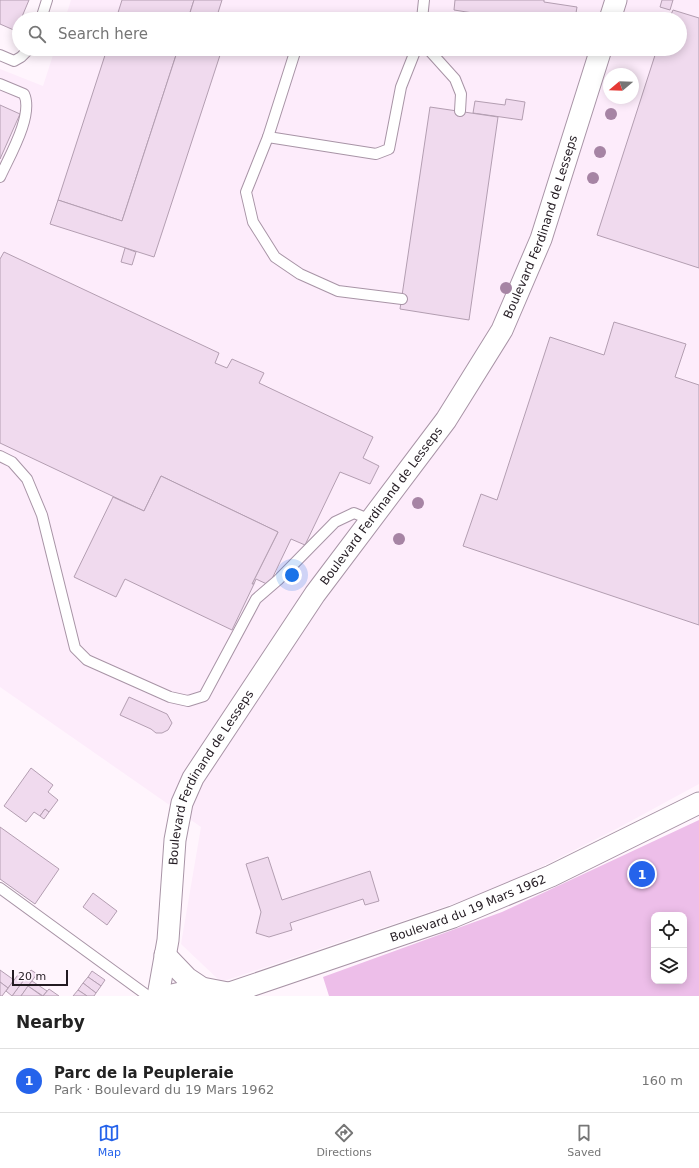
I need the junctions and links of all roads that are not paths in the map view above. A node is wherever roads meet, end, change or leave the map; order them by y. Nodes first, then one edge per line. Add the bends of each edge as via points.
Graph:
1 (47, 0) edge
2 (424, 0) edge
3 (616, 0) edge
4 (43, 12) edge
5 (423, 12) edge
6 (612, 12) edge
7 (0, 55) edge
8 (23, 56) edge
9 (294, 56) edge
10 (413, 56) edge
11 (434, 56) edge
12 (599, 56) edge
13 (0, 84) edge
14 (460, 111) dead end
15 (268, 137) junction
16 (0, 177) edge
17 (402, 299) dead end
18 (0, 456) edge
19 (370, 520) junction
20 (699, 803) edge
21 (0, 888) edge
22 (165, 955) junction
23 (202, 988) junction
24 (225, 995) edge
25 (148, 996) edge
26 (158, 996) edge
27 (168, 996) edge

1 - 4 lane
2 - 5 lane
3 - 6 street
7 - 8 lane via 14,61
9 - 15 lane
10 - 15 lane via 401,87 389,149 376,154
11 - 14 lane via 455,80 461,94
12 - 19 street, Boulevard Ferdinand de Lesseps via 541,239 502,330 446,420
13 - 16 lane via 24,94 26,100 23,124
15 - 17 lane via 246,192 253,222 275,257 300,274 338,291
18 - 19 lane via 12,462 27,479 42,515 75,648 87,660 170,697 188,701 204,696 256,599 335,522 354,513
19 - 22 street, Boulevard Ferdinand de Lesseps via 315,594 193,778 182,803 175,840
20 - 24 street, Boulevard du 19 Mars 1962 via 551,876 453,917
21 - 25 lane
22 - 23 street, Boulevard du 19 Mars 1962 via 187,978
22 - 26 street
23 - 24 street, Boulevard du 19 Mars 1962
23 - 27 street, Boulevard du 19 Mars 1962

